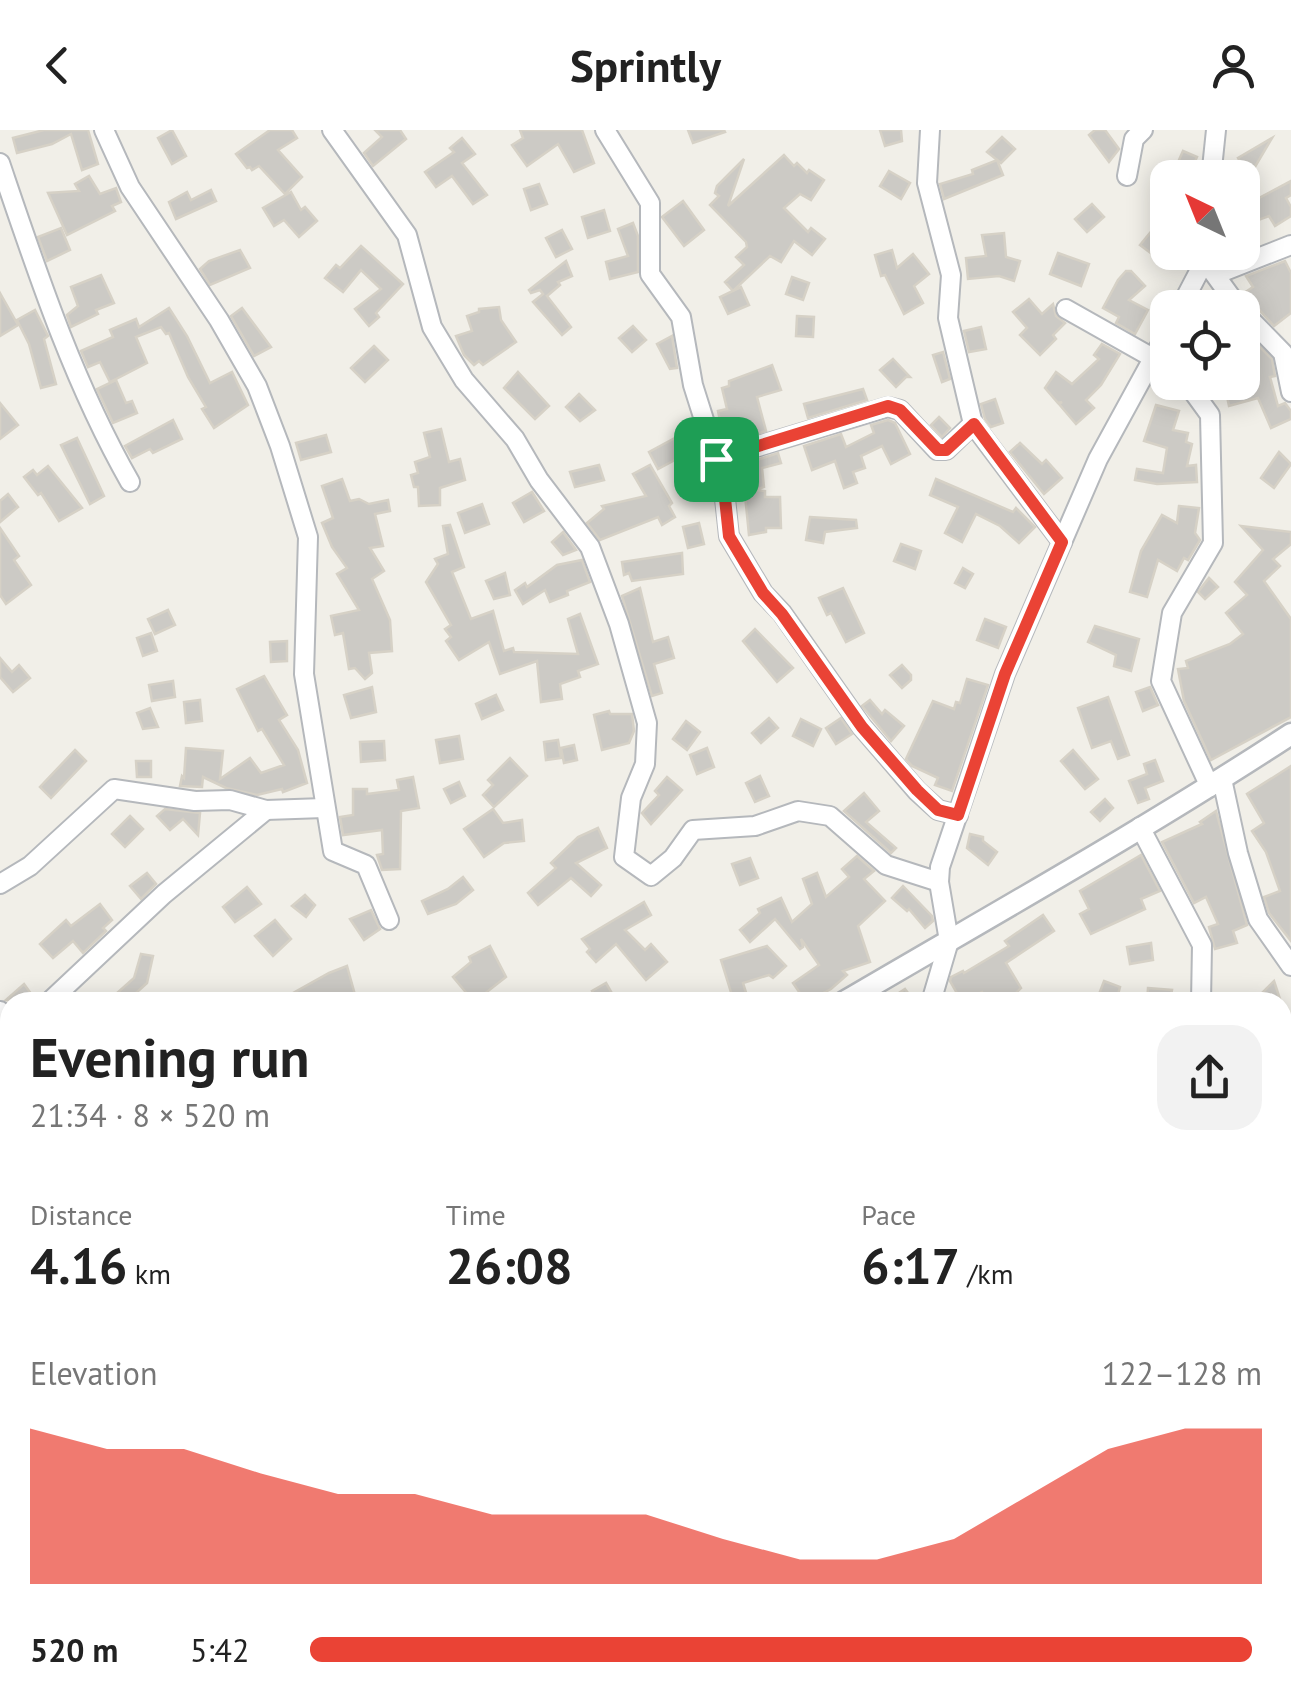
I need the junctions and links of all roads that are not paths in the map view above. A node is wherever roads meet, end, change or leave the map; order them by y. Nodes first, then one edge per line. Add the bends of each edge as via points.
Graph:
1 (104, 130) edge
2 (332, 130) edge
3 (605, 130) edge
4 (930, 130) edge
5 (1143, 130) edge
6 (1216, 130) edge
7 (1214, 160) edge
8 (0, 164) edge
9 (1126, 176) dead end
10 (1291, 245) edge
11 (1260, 252) edge
12 (1066, 309) dead end
13 (1260, 329) edge
14 (1150, 343) edge
15 (1150, 369) edge
16 (1291, 392) edge
17 (1199, 400) edge
18 (974, 424) junction
19 (716, 459) junction
20 (130, 482) dead end
21 (1062, 542) junction
22 (1291, 734) edge
23 (1216, 783) junction
24 (324, 808) junction
25 (266, 810) junction
26 (958, 815) junction
27 (1140, 827) junction
28 (940, 882) junction
29 (0, 884) edge
30 (389, 920) dead end
31 (950, 941) junction
32 (1291, 966) edge
33 (60, 992) edge
34 (861, 992) edge
35 (934, 992) edge
36 (1201, 992) edge

1 - 24 street via 130,187 257,386 280,446 308,536 304,674
2 - 28 street via 408,235 432,327 464,380 515,439 590,547 647,723 624,857 651,876 693,830 755,826 798,811 830,816 886,865
3 - 19 street via 650,203 650,274 681,317
4 - 18 street via 927,183 952,275 948,318
5 - 9 street
6 - 7 street
8 - 20 street via 44,293
10 - 11 street
12 - 14 street
13 - 16 street via 1282,352
15 - 21 street via 1098,458
17 - 23 street via 1210,415 1214,543 1172,613 1161,681
18 - 19 street via 938,450 888,406
18 - 21 street
19 - 26 street via 729,536 763,593 917,790 938,810
21 - 26 street via 1005,674
22 - 23 street
23 - 27 street
23 - 32 street via 1258,919
24 - 25 street
24 - 30 street via 333,851 366,865
25 - 29 street via 114,789 30,866
25 - 33 street
26 - 28 street
27 - 31 street
27 - 36 street via 1202,945
28 - 31 street
31 - 34 street
31 - 35 street

